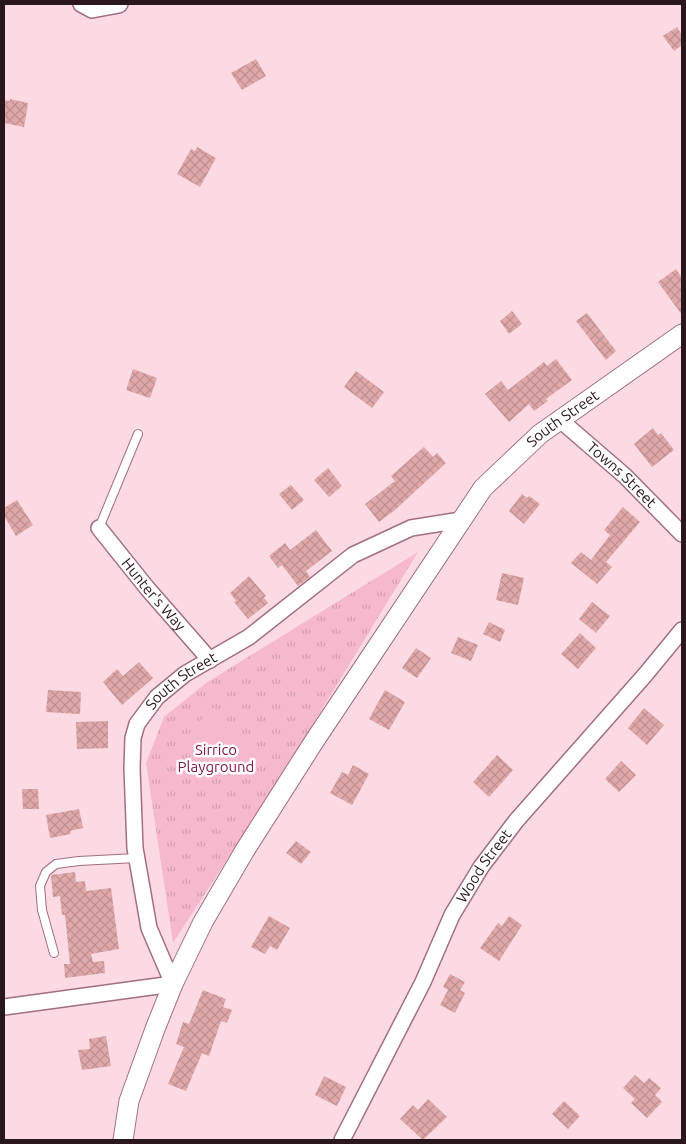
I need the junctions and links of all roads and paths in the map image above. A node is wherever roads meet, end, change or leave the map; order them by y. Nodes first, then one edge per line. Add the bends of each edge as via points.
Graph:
1 (81, 4) edge
2 (120, 4) edge
3 (682, 334) edge
4 (559, 420) junction
5 (138, 434) dead end
6 (461, 520) junction
7 (99, 528) joint
8 (682, 534) edge
9 (682, 630) edge
10 (210, 660) junction
11 (137, 858) junction
12 (54, 953) dead end
13 (173, 984) junction
14 (4, 1007) edge
15 (123, 1140) edge
16 (342, 1140) edge

1 - 2 street via 92,10
3 - 4 street, South Street
4 - 6 street, South Street via 483,488
4 - 8 street, Towns Street via 625,476
5 - 7 lane
6 - 10 street, South Street via 410,528 353,555 249,637
6 - 13 street, South Street via 245,850
7 - 10 street, Hunter's Way
9 - 16 street, Wood Street via 528,807 481,867 452,915 423,982
10 - 11 street, South Street via 185,674 157,697 137,724 132,768
11 - 12 lane via 56,864 46,872 40,886
11 - 13 street, South Street via 149,928
13 - 14 street
13 - 15 street, South Street via 129,1101

